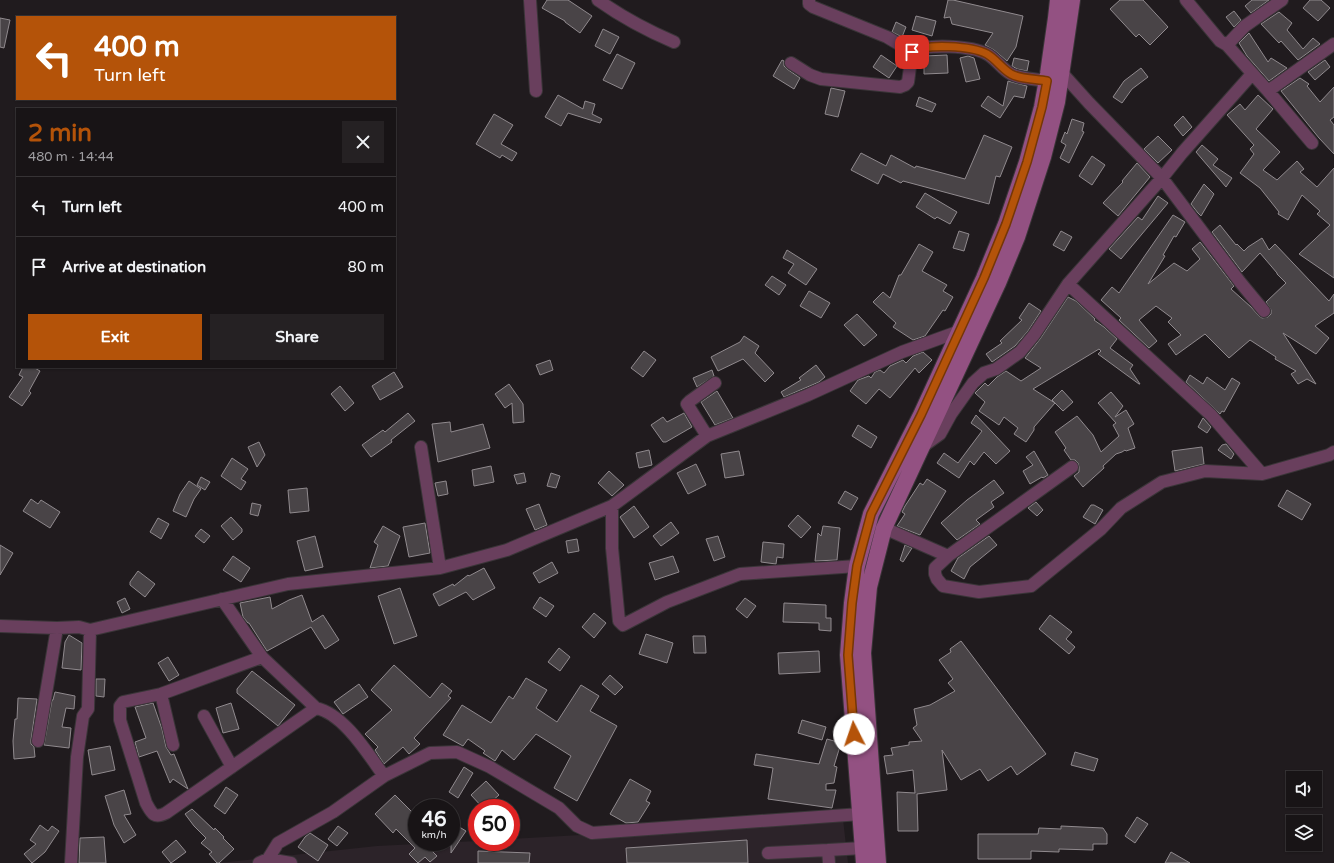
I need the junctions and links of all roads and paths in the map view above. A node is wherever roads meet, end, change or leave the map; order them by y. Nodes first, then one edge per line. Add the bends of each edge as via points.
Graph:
1 (530, 0) edge
2 (598, 0) edge
3 (809, 0) edge
4 (1058, 0) edge
5 (1072, 0) edge
6 (1186, 0) edge
7 (1282, 0) edge
8 (674, 42) dead end
9 (1334, 44) edge
10 (1227, 45) junction
11 (912, 52) junction
12 (791, 63) dead end
13 (1062, 73) junction
14 (1252, 74) junction
15 (1047, 81) junction
16 (536, 91) dead end
17 (1268, 91) junction
18 (1312, 143) dead end
19 (1162, 178) junction
20 (1068, 284) junction
21 (1264, 311) dead end
22 (960, 331) junction
23 (715, 383) dead end
24 (707, 436) junction
25 (421, 447) dead end
26 (922, 447) junction
27 (1334, 452) edge
28 (1072, 467) dead end
29 (1262, 474) junction
30 (612, 506) junction
31 (884, 528) junction
32 (948, 556) junction
33 (857, 566) junction
34 (440, 568) junction
35 (222, 599) junction
36 (0, 626) edge
37 (58, 628) junction
38 (90, 630) junction
39 (262, 657) junction
40 (161, 694) junction
41 (316, 708) junction
42 (204, 716) dead end
43 (38, 741) dead end
44 (173, 745) dead end
45 (232, 767) junction
46 (384, 776) junction
47 (861, 814) junction
48 (828, 850) junction
49 (768, 853) dead end
50 (864, 856) edge
51 (264, 861) edge
52 (71, 863) edge
53 (291, 863) edge
54 (829, 863) edge
55 (878, 863) edge

1 - 16 street
2 - 8 street via 629,21
3 - 11 street via 813,7 887,37
4 - 15 main road
5 - 13 main road
6 - 10 street via 1220,41
7 - 10 street via 1246,26
9 - 17 street
10 - 14 street
11 - 12 street via 908,82 900,87 820,79
11 - 15 street via 918,48 970,48 988,54 1012,75
13 - 19 street
13 - 26 main road via 1042,157 1016,238 998,283
14 - 17 street
14 - 19 street
15 - 22 main road via 1027,162 1008,217
17 - 18 street
19 - 20 street
19 - 21 street
20 - 26 street via 1020,352 996,369 984,372 972,383 940,434
20 - 29 street via 1211,415
22 - 24 street via 902,352 808,395
22 - 33 main road via 871,514
23 - 24 street via 687,404
24 - 30 street
25 - 34 street
26 - 31 main road
27 - 29 street
28 - 32 street
29 - 32 street via 1205,471 1162,482 1121,508 1101,529 1031,586 980,592 943,586 937,580 935,568
30 - 33 street via 612,548 620,621 623,624 667,602 740,574
30 - 34 street via 507,550
31 - 32 street
31 - 55 main road via 869,586 863,653
33 - 47 main road via 848,655
34 - 35 street via 288,584
35 - 38 street
35 - 39 street
36 - 37 street
37 - 38 street via 79,627
37 - 43 street
38 - 52 street via 88,709 83,716 77,757
39 - 40 street
39 - 41 street
40 - 44 street
40 - 45 street via 124,702 119,712 146,803 154,815 166,814
41 - 45 street
41 - 46 street via 333,715 352,733
42 - 45 street
46 - 47 street via 430,752 457,752 490,767 559,808 577,826 592,833
46 - 51 street via 333,812 278,843
47 - 50 main road
48 - 49 street
48 - 50 street
48 - 54 street
51 - 53 street

